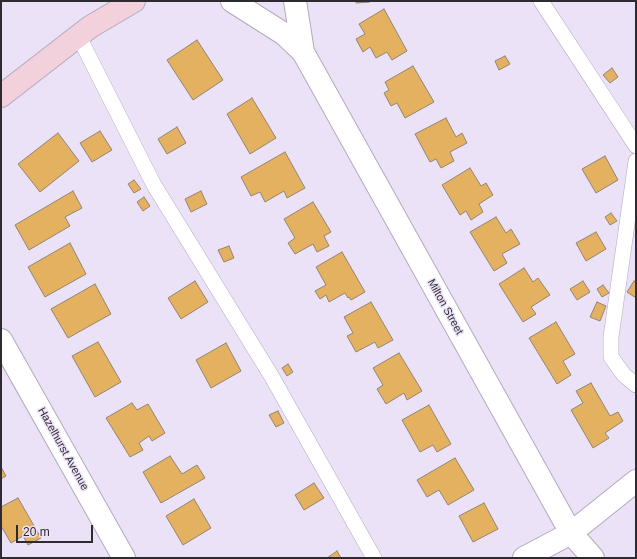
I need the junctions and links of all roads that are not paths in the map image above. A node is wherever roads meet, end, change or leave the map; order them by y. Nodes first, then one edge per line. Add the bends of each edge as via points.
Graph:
1 (134, 1) edge
2 (232, 1) edge
3 (295, 1) edge
4 (541, 1) edge
5 (78, 35) junction
6 (303, 52) junction
7 (1, 96) edge
8 (636, 146) edge
9 (636, 161) edge
10 (1, 340) edge
11 (636, 385) edge
12 (636, 481) edge
13 (572, 533) junction
14 (124, 558) edge
15 (374, 558) edge
16 (524, 558) edge
17 (593, 558) edge

1 - 5 street
2 - 6 street, Milton Street via 284,34
3 - 6 street, Milton Street
4 - 8 lane
5 - 7 street
5 - 15 lane via 154,185 272,377
6 - 13 street, Milton Street
9 - 11 lane via 610,337 611,357 624,375
10 - 14 street, Hazelhurst Avenue
12 - 13 street
13 - 16 street
13 - 17 street, Milton Street

